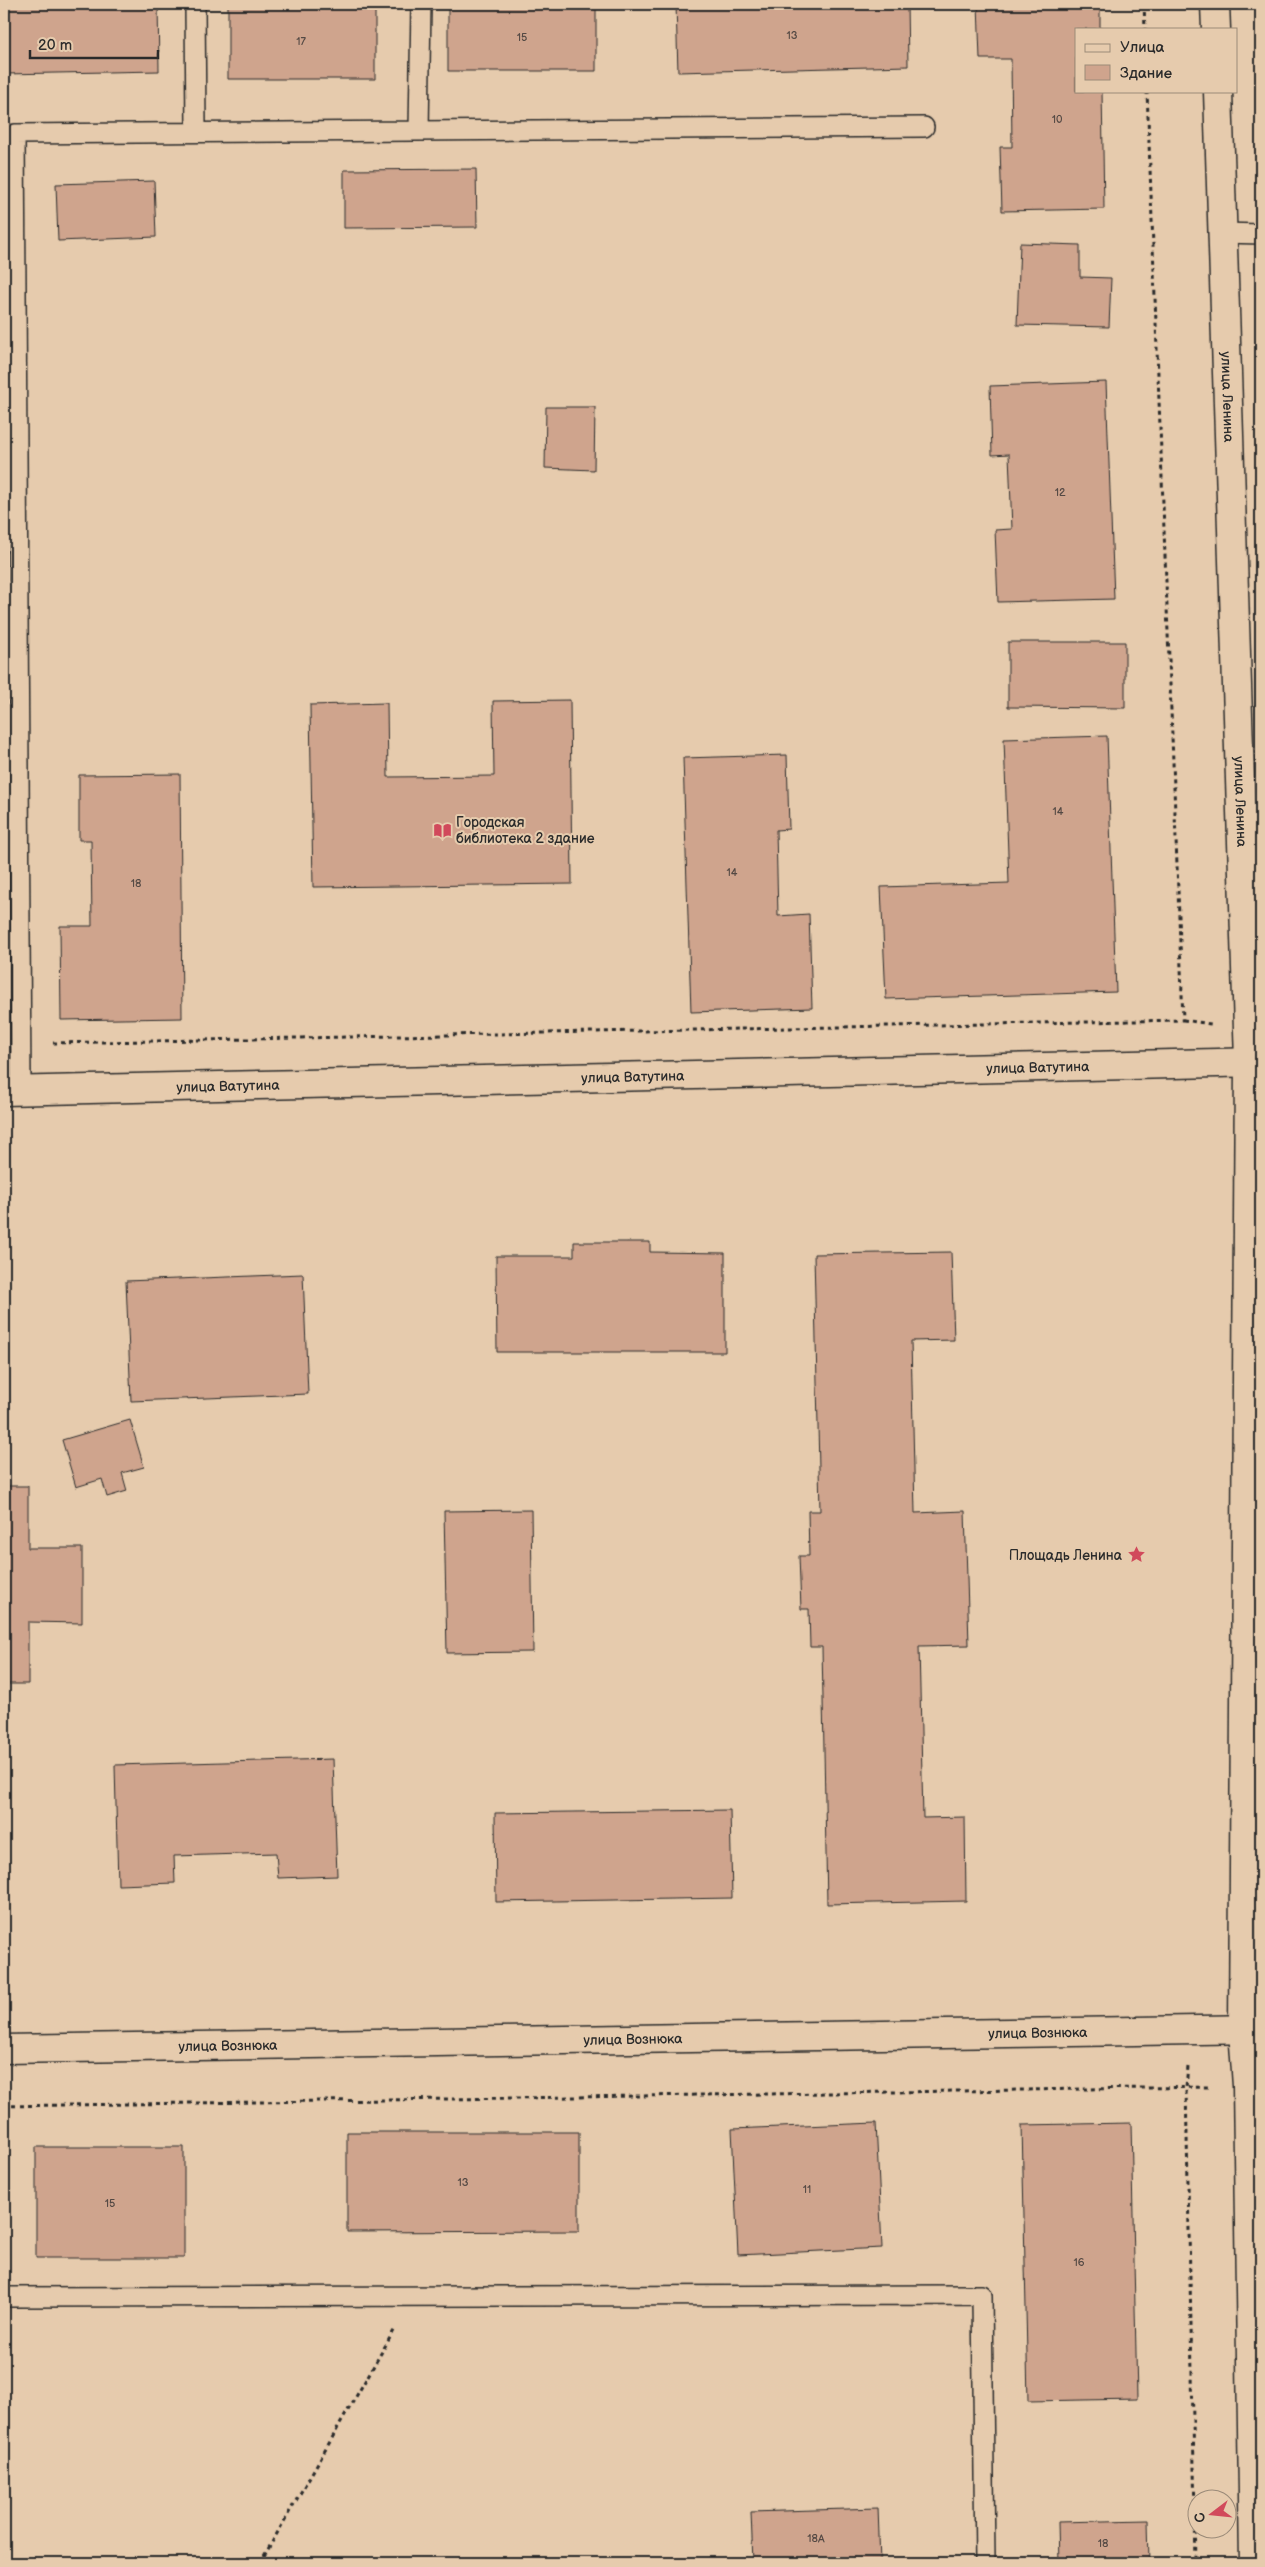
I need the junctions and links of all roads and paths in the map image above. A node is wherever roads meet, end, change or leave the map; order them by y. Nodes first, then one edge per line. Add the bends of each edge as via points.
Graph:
1 (195, 4) edge
2 (421, 4) edge
3 (1144, 4) edge
4 (1215, 4) edge
5 (1145, 28) edge
6 (1216, 28) edge
7 (1147, 92) edge
8 (1218, 92) edge
9 (924, 127) dead end
10 (419, 131) junction
11 (196, 132) junction
12 (1222, 233) junction
13 (1261, 234) edge
14 (22, 1044) junction
15 (1255, 1062) edge
16 (13, 1090) edge
17 (1254, 1375) edge
18 (1253, 1712) edge
19 (1252, 2030) edge
20 (1190, 2031) junction
21 (4, 2050) edge
22 (1247, 2086) junction
23 (1186, 2088) junction
24 (4, 2106) edge
25 (414, 2296) junction
26 (4, 2297) edge
27 (260, 2563) edge
28 (986, 2563) edge
29 (1196, 2563) edge
30 (1254, 2563) edge

1 - 11 lane
2 - 10 lane
3 - 5 path
4 - 6 street
7 - 14 path via 1183,1020
8 - 12 street, улица Ленина
9 - 10 lane
10 - 11 lane
11 - 14 lane via 15,134
12 - 13 lane
12 - 15 street, улица Ленина
14 - 16 lane
15 - 16 street, улица Ватутина
15 - 17 street, улица Ленина
17 - 18 street, улица Ленина
18 - 19 street, улица Ленина
19 - 20 street, улица Вознюка
19 - 22 street, улица Ленина
20 - 21 street, улица Вознюка
20 - 23 path
22 - 23 path
22 - 30 street, улица Ленина
23 - 24 path
23 - 29 path
25 - 26 lane
25 - 27 path
25 - 28 lane via 982,2295

